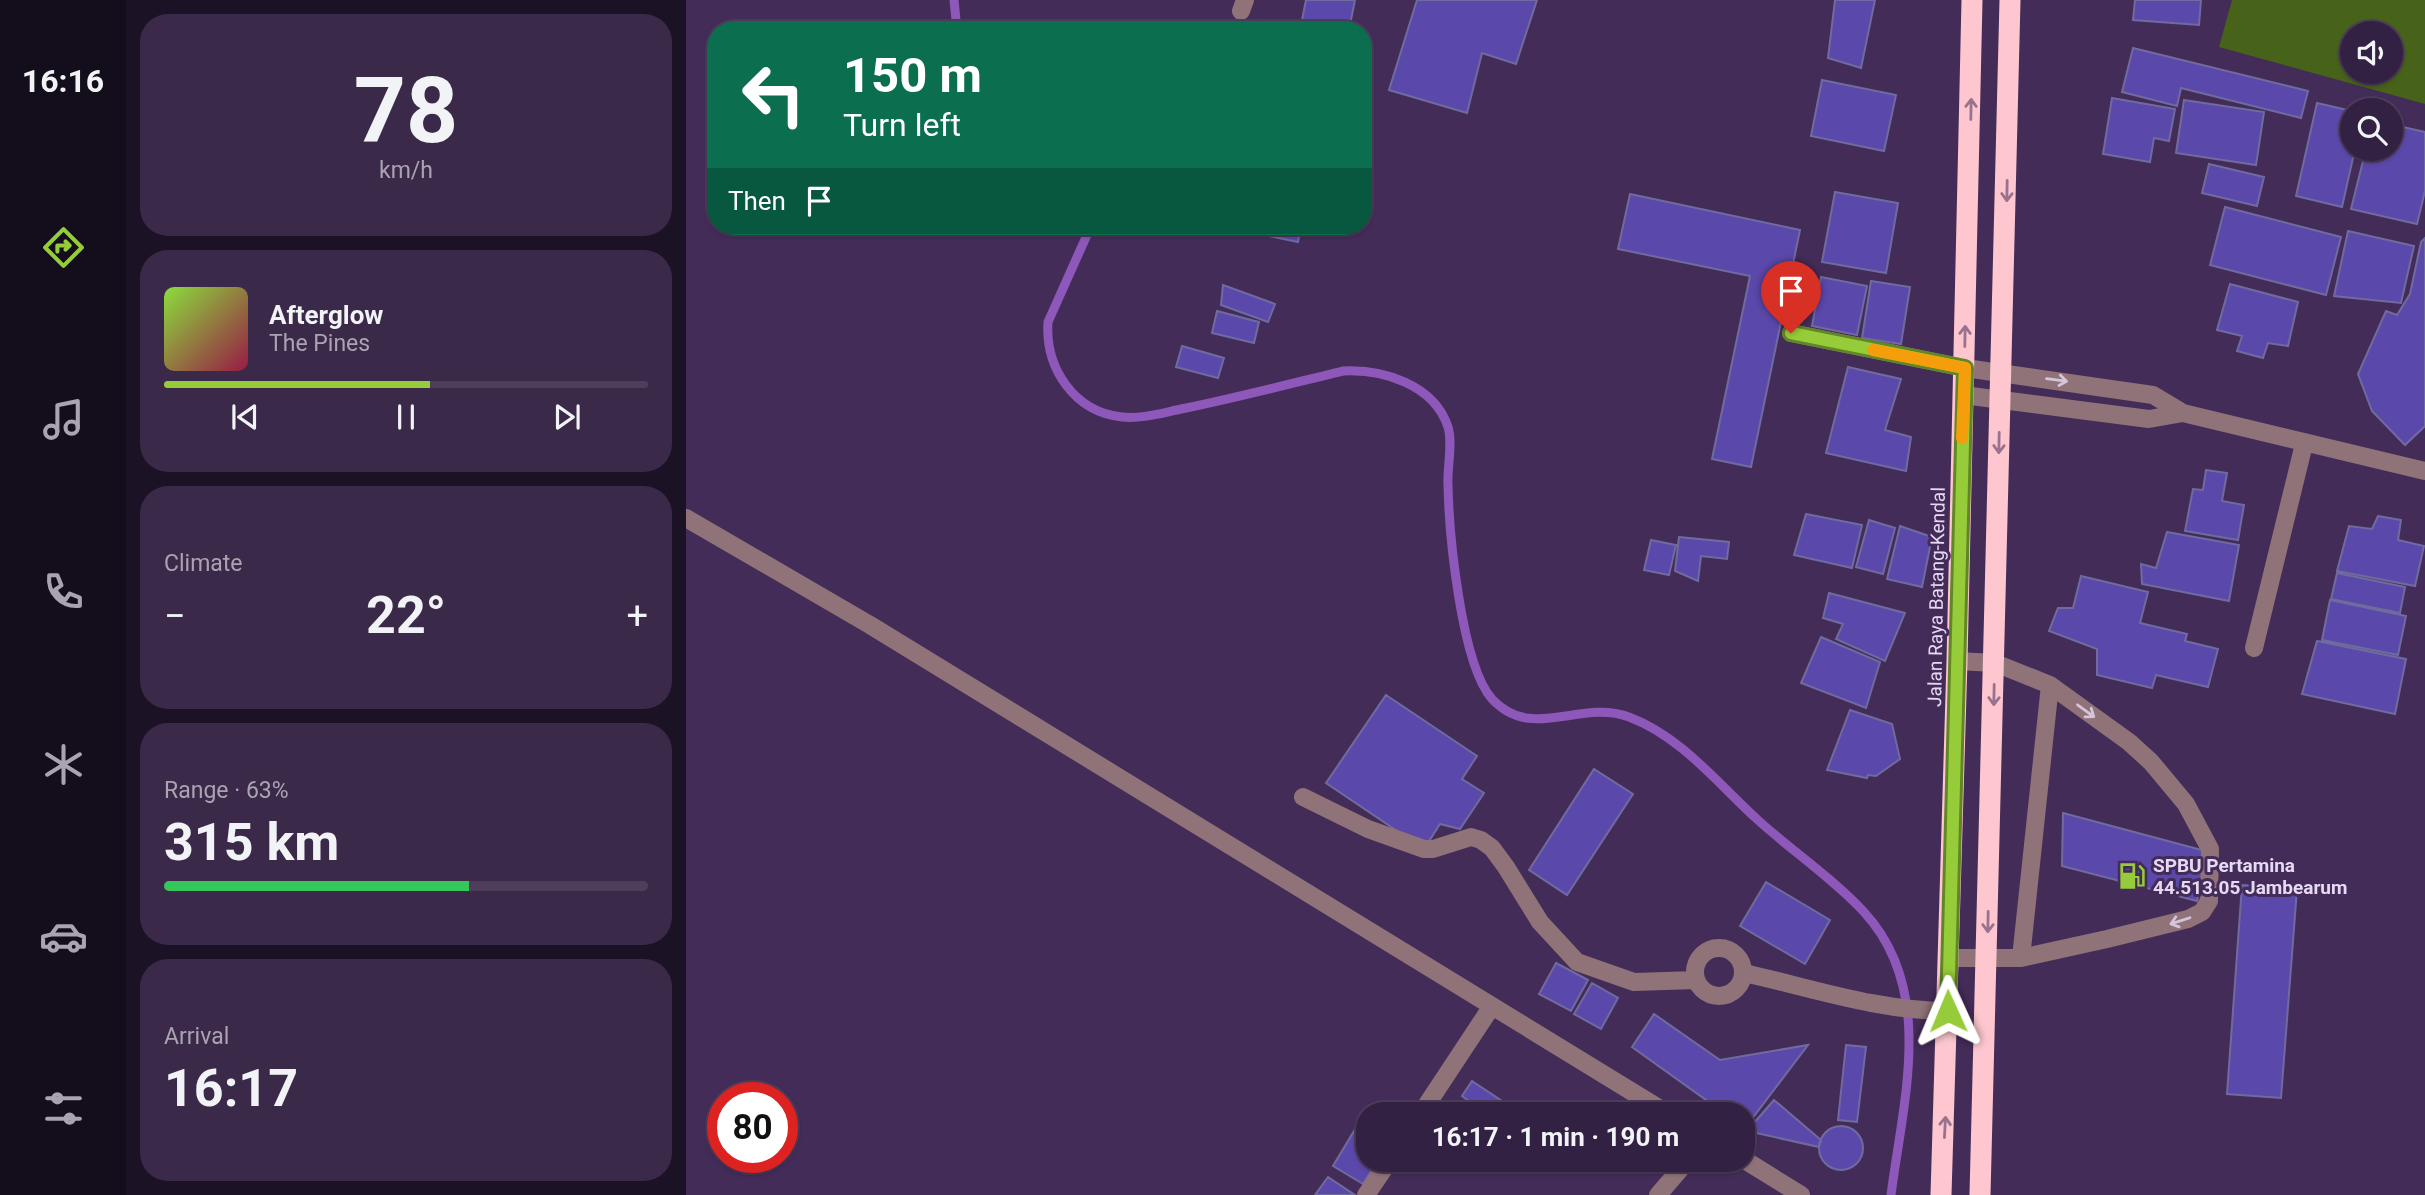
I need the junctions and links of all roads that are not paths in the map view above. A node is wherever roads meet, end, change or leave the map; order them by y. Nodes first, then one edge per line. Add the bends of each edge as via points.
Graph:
1 (1972, 0) edge
2 (2010, 0) edge
3 (1791, 333) dead end
4 (1965, 368) junction
5 (2001, 373) junction
6 (1963, 395) junction
7 (2000, 398) junction
8 (2183, 413) junction
9 (2304, 444) junction
10 (2425, 471) edge
11 (686, 519) edge
12 (2254, 648) dead end
13 (1958, 661) junction
14 (1995, 663) junction
15 (2050, 685) junction
16 (1303, 797) dead end
17 (1947, 957) junction
18 (1988, 957) junction
19 (2021, 958) junction
20 (1744, 973) junction
21 (1696, 979) junction
22 (1492, 1006) junction
23 (1948, 1011) junction
24 (1429, 1102) edge
25 (1649, 1102) edge
26 (1755, 1166) edge
27 (1382, 1172) edge
28 (1678, 1172) edge
29 (1366, 1195) edge
30 (1658, 1195) edge
31 (1801, 1195) edge
32 (1941, 1195) edge
33 (1980, 1195) edge

4 -> 1 highway, Jalan Raya Batang-Kendal
2 -> 5 highway
3 - 4 street
4 - 5 street
4 - 6 highway, Jalan Raya Batang-Kendal
5 - 7 highway
5 -> 8 street via 2153,395
6 - 7 street
6 - 13 highway, Jalan Raya Batang-Kendal
7 - 8 street via 2148,419
7 -> 14 highway
8 - 9 street
9 - 10 street
9 - 12 street
11 - 22 street via 882,632
13 - 14 street
13 - 17 highway, Jalan Raya Batang-Kendal
14 - 15 street
14 -> 18 highway
15 - 19 street
15 -> 19 street via 2129,742 2186,804 2210,849 2209,901 2202,912 2173,924
16 - 21 street via 1368,829 1424,849 1471,837 1481,840 1506,867 1540,922 1577,962 1634,982
17 - 18 street
17 - 23 highway, Jalan Raya Batang-Kendal
18 - 19 street
18 - 33 highway
20 - 21 street via 1736,990 1718,996 1709,994
20 - 21 street via 1731,949 1712,948 1697,960
20 - 23 street via 1858,1001
22 - 24 street
22 - 25 street
32 -> 23 highway, Jalan Raya Batang-Kendal
26 - 31 street
27 - 29 street
28 - 30 street

